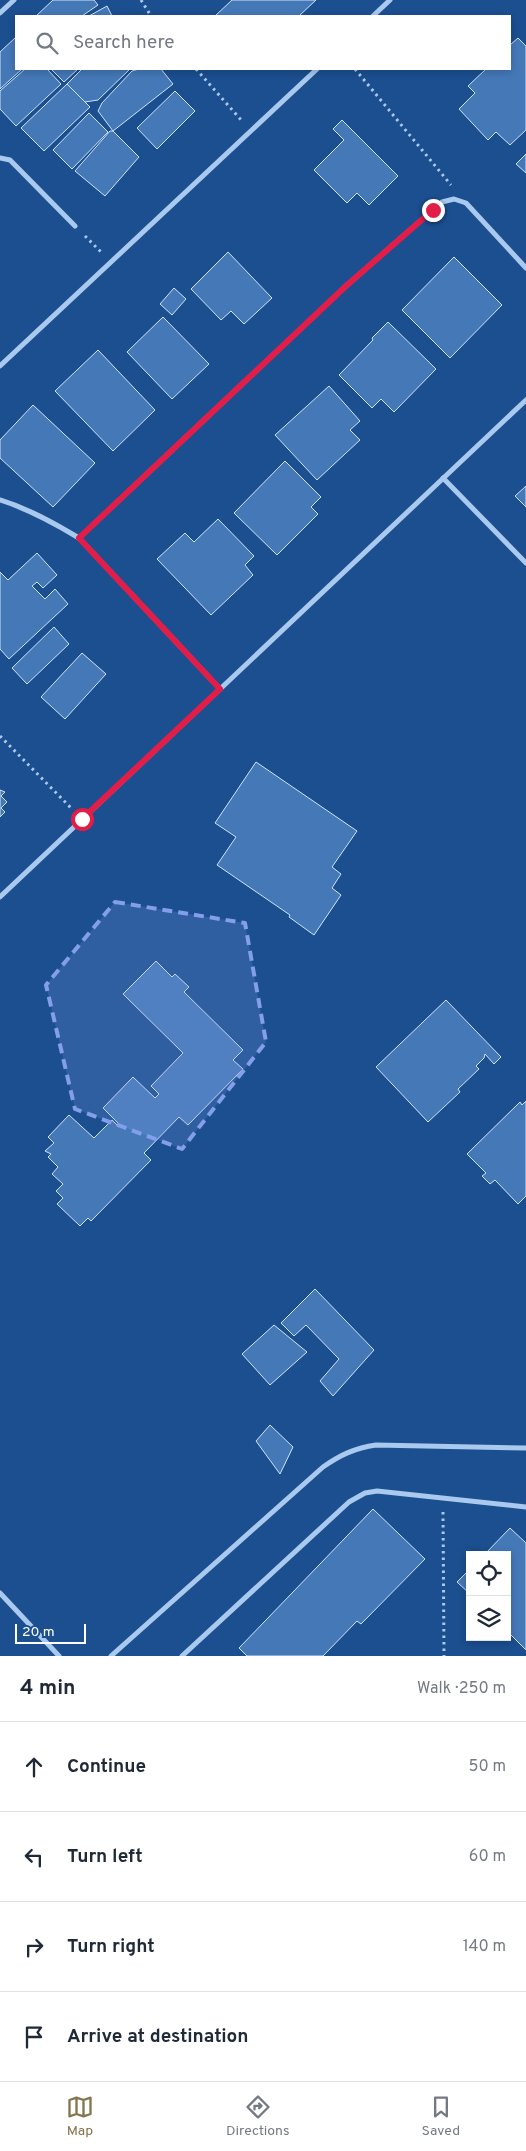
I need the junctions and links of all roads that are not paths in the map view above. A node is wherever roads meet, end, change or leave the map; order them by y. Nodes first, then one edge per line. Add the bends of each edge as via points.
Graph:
1 (14, 0) edge
2 (390, 0) edge
3 (0, 13) edge
4 (374, 15) edge
5 (316, 70) edge
6 (0, 158) edge
7 (75, 226) road end
8 (526, 268) edge
9 (0, 366) edge
10 (526, 400) edge
11 (443, 478) junction
12 (0, 500) edge
13 (79, 538) junction
14 (526, 563) edge
15 (220, 689) junction
16 (0, 897) edge
17 (526, 1448) edge
18 (526, 1507) edge
19 (0, 1593) edge
20 (59, 1656) edge
21 (111, 1656) edge
22 (182, 1656) edge

1 - 3 street
2 - 4 street
5 - 9 street
6 - 7 street via 10,160
8 - 13 street via 466,203 442,202 346,286
10 - 11 street
11 - 14 street
11 - 15 street
12 - 13 street via 51,521
13 - 15 street
15 - 16 street
17 - 21 street via 376,1445 357,1448 339,1456
18 - 22 street via 376,1491 365,1493 349,1502
19 - 20 street

